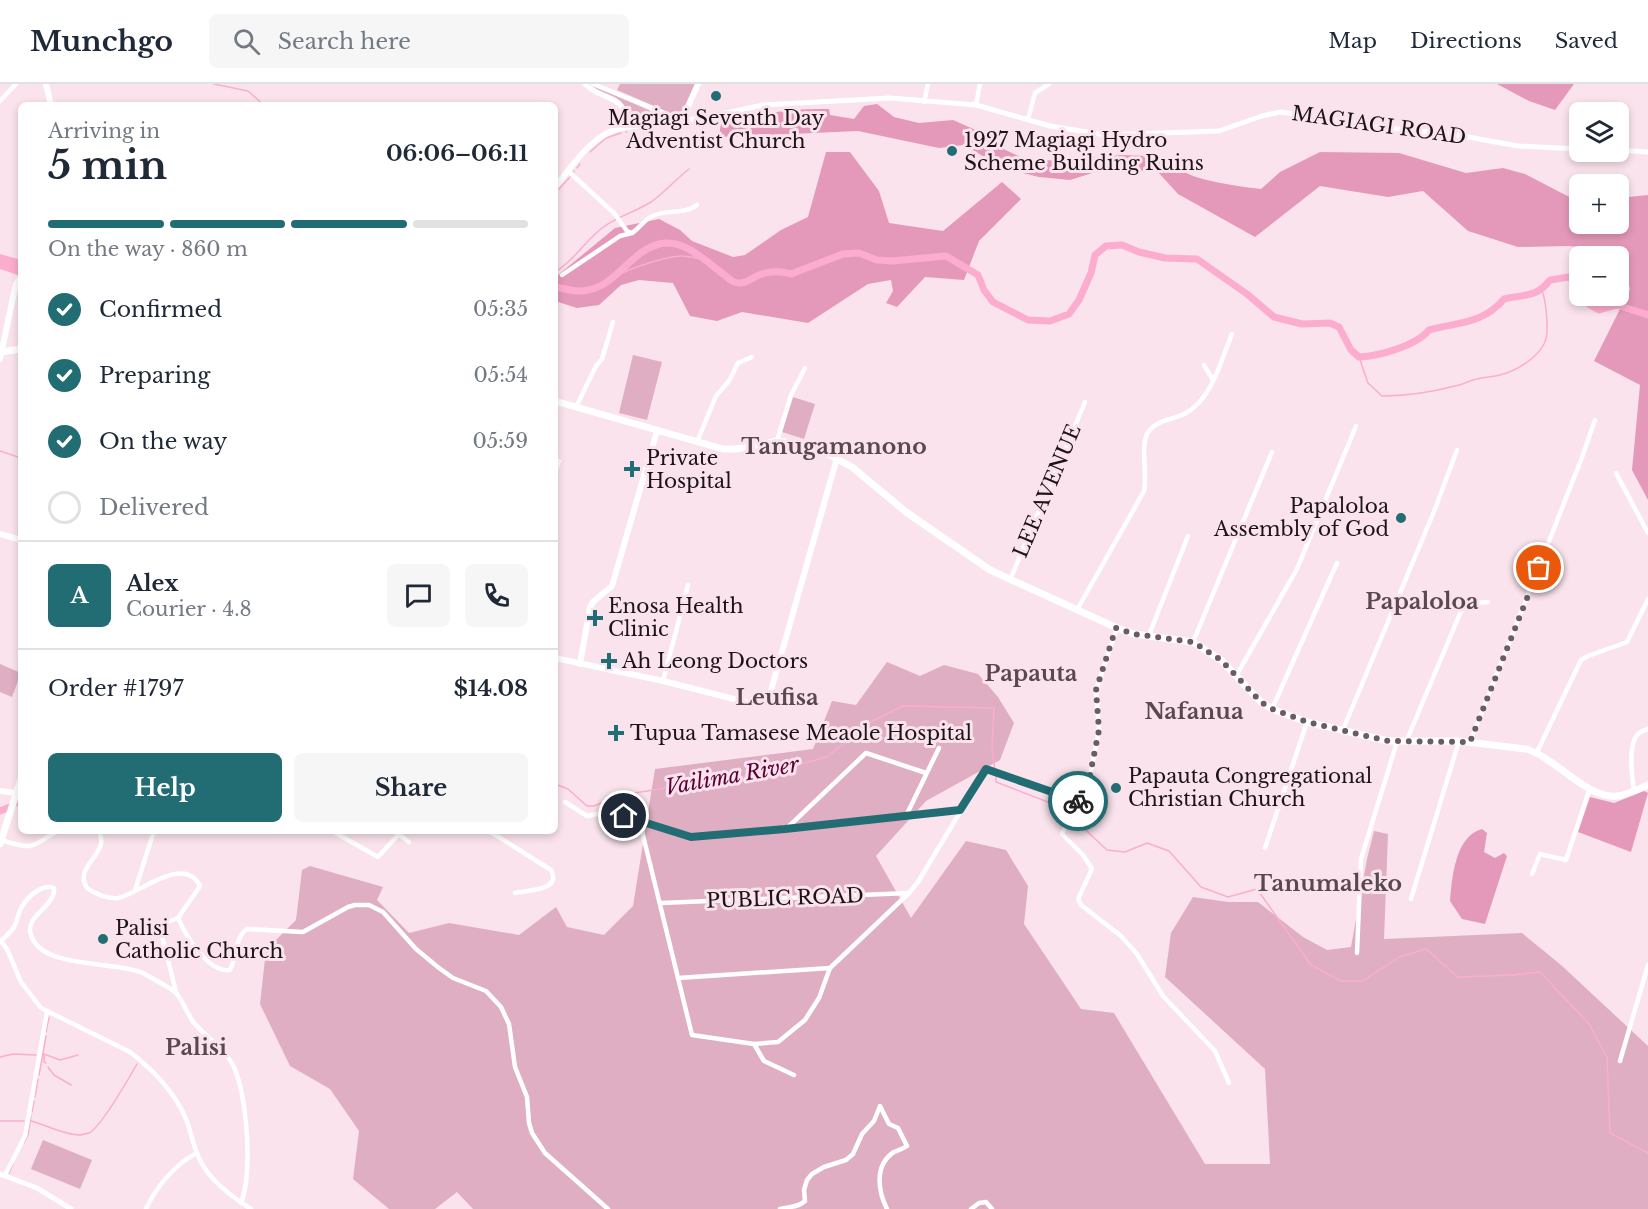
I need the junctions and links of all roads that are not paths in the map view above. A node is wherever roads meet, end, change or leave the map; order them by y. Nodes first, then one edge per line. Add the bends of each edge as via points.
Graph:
1 (16, 84) edge
2 (46, 84) edge
3 (585, 84) edge
4 (593, 84) edge
5 (698, 84) edge
6 (928, 84) edge
7 (980, 84) edge
8 (1049, 84) edge
9 (0, 101) edge
10 (50, 102) edge
11 (924, 102) junction
12 (976, 105) junction
13 (1028, 119) junction
14 (682, 120) junction
15 (622, 127) junction
16 (1569, 148) edge
17 (1629, 151) edge
18 (1648, 152) edge
19 (568, 171) junction
20 (558, 183) edge
21 (697, 205) dead end
22 (632, 233) junction
23 (562, 275) dead end
24 (18, 283) edge
25 (613, 322) dead end
26 (1232, 334) dead end
27 (18, 349) edge
28 (1, 351) edge
29 (752, 357) dead end
30 (0, 359) edge
31 (1204, 365) dead end
32 (805, 368) dead end
33 (1213, 380) junction
34 (558, 402) edge
35 (1084, 402) dead end
36 (576, 407) junction
37 (1595, 420) dead end
38 (1356, 426) dead end
39 (657, 431) junction
40 (777, 441) junction
41 (697, 442) junction
42 (1457, 450) dead end
43 (1272, 452) dead end
44 (837, 458) junction
45 (1616, 473) dead end
46 (1648, 533) edge
47 (0, 534) edge
48 (1188, 536) dead end
49 (18, 539) edge
50 (1337, 563) dead end
51 (1010, 580) junction
52 (688, 585) dead end
53 (1648, 599) edge
54 (1488, 602) dead end
55 (1077, 610) junction
56 (1116, 628) junction
57 (1149, 635) junction
58 (1193, 642) junction
59 (558, 659) edge
60 (580, 664) junction
61 (1236, 676) junction
62 (663, 681) junction
63 (1272, 709) junction
64 (1307, 722) junction
65 (1648, 729) edge
66 (1342, 732) junction
67 (1459, 741) junction
68 (1397, 742) junction
69 (1406, 742) junction
70 (1470, 742) junction
71 (939, 748) dead end
72 (1537, 752) junction
73 (926, 773) junction
74 (1648, 785) edge
75 (18, 788) edge
76 (1590, 789) junction
77 (0, 791) edge
78 (1634, 791) junction
79 (16, 794) junction
80 (565, 802) dead end
81 (1082, 802) junction
82 (960, 810) junction
83 (906, 816) junction
84 (639, 819) junction
85 (785, 829) junction
86 (52, 834) edge
87 (100, 834) edge
88 (153, 834) edge
89 (338, 834) edge
90 (395, 834) edge
91 (397, 834) edge
92 (494, 834) edge
93 (1, 842) edge
94 (409, 842) dead end
95 (1265, 848) dead end
96 (1532, 874) dead end
97 (135, 891) junction
98 (515, 893) dead end
99 (909, 893) junction
100 (1411, 899) dead end
101 (661, 903) junction
102 (178, 918) junction
103 (0, 940) edge
104 (1356, 953) dead end
105 (1648, 964) edge
106 (831, 968) junction
107 (678, 978) junction
108 (176, 992) junction
109 (47, 1012) junction
110 (754, 1044) junction
111 (1620, 1061) dead end
112 (794, 1075) dead end
113 (1229, 1083) dead end
114 (197, 1153) junction
115 (2, 1175) edge
116 (241, 1203) junction
117 (71, 1209) edge
118 (146, 1209) edge
119 (251, 1209) edge
120 (608, 1209) edge
121 (780, 1209) edge
122 (887, 1209) edge
123 (971, 1209) edge
124 (992, 1209) edge

1 - 9 street
2 - 10 main road
3 - 15 street via 623,107
4 - 14 street
5 - 14 main road
6 - 11 street
7 - 12 street
8 - 13 street via 1035,93
11 - 12 street, MAGIAGI ROAD
11 - 14 street, MAGIAGI ROAD via 883,98 777,104
12 - 13 street, MAGIAGI ROAD
13 - 16 street, MAGIAGI ROAD via 1106,135 1219,131 1281,112 1518,146
14 - 15 main road
15 - 19 main road via 597,140
17 - 18 street
19 - 20 main road
19 - 22 street
21 - 22 street via 692,210 647,219
22 - 23 street via 620,236
24 - 28 main road
25 - 36 street via 602,358
26 - 33 street
27 - 28 main road
28 - 30 main road
29 - 41 street via 738,363 716,396
31 - 33 street
32 - 40 street via 791,395
33 - 55 street via 1199,403 1149,431 1144,446 1144,491
34 - 36 main road
35 - 51 street, LEE AVENUE
36 - 39 main road
37 - 70 street
38 - 61 street via 1297,569
39 - 41 main road
39 - 60 main road via 613,585 590,608
40 - 41 main road via 730,449
40 - 44 main road
42 - 66 street
43 - 58 street
44 - 51 main road via 946,541
44 - 62 main road via 768,697 763,703 754,704
45 - 46 street
47 - 49 main road
48 - 57 street
50 - 63 street
51 - 55 main road
52 - 62 street
53 - 72 street via 1627,642 1581,660
54 - 69 street via 1464,604
55 - 56 main road
56 - 57 main road
56 - 81 street via 1096,690 1099,730
57 - 58 main road
58 - 61 main road via 1221,660
59 - 60 main road
60 - 62 main road
61 - 63 main road
63 - 64 main road
64 - 66 main road
64 - 95 street
65 - 78 street via 1635,738 1631,759
66 - 68 main road
67 - 69 main road
67 - 70 main road
67 - 100 street
68 - 69 main road
68 - 104 street via 1361,860
70 - 72 main road
71 - 73 street
72 - 76 main road
73 - 83 street
73 - 85 street via 867,753
74 - 78 main road
75 - 79 main road
76 - 78 main road via 1611,796
76 - 96 street via 1566,860 1540,854
77 - 79 main road
79 - 93 main road
80 - 84 street via 587,816 610,812
81 - 82 street, PUBLIC ROAD via 986,769
81 - 113 street via 1062,834 1092,869 1080,891 1081,905 1121,936 1137,954 1163,996 1215,1051
82 - 83 street
82 - 99 street, PUBLIC ROAD
83 - 85 street
84 - 85 street via 691,837
84 - 101 street, PUBLIC ROAD
86 - 93 street via 32,846
87 - 97 street via 101,843 84,871 84,884 92,892 109,897
88 - 97 street
89 - 90 street via 378,856
91 - 94 street
92 - 98 street via 553,874 547,887
97 - 102 street via 166,876 195,879 200,886
99 - 101 street, PUBLIC ROAD
99 - 106 street, PUBLIC ROAD
101 - 107 street, PUBLIC ROAD
102 - 108 street via 165,921 161,928
102 - 120 street via 204,957 219,969 230,970 241,935 247,929 303,932 355,905 377,908 432,963 453,978 486,991 497,1002 508,1024 515,1067 527,1097 529,1123 540,1148
103 - 108 street via 12,930 28,898 43,888 54,888 54,897 30,928 36,945 57,958 143,973
103 - 109 street via 21,982
105 - 111 street
106 - 107 street
106 - 110 street, PUBLIC ROAD via 819,998 804,1020 778,1042
107 - 110 street, PUBLIC ROAD via 692,1035
108 - 116 street via 187,1014 234,1067 248,1143
109 - 114 street via 142,1061 178,1104
109 - 115 street via 25,1136
110 - 112 street via 764,1061
114 - 116 street via 213,1179
114 - 118 street via 168,1176
115 - 117 street via 37,1188
116 - 119 street
121 - 122 street via 795,1208 806,1201 804,1190 812,1174 846,1161 853,1154 880,1106 907,1146 894,1152 879,1173 879,1187
123 - 124 street via 986,1202

